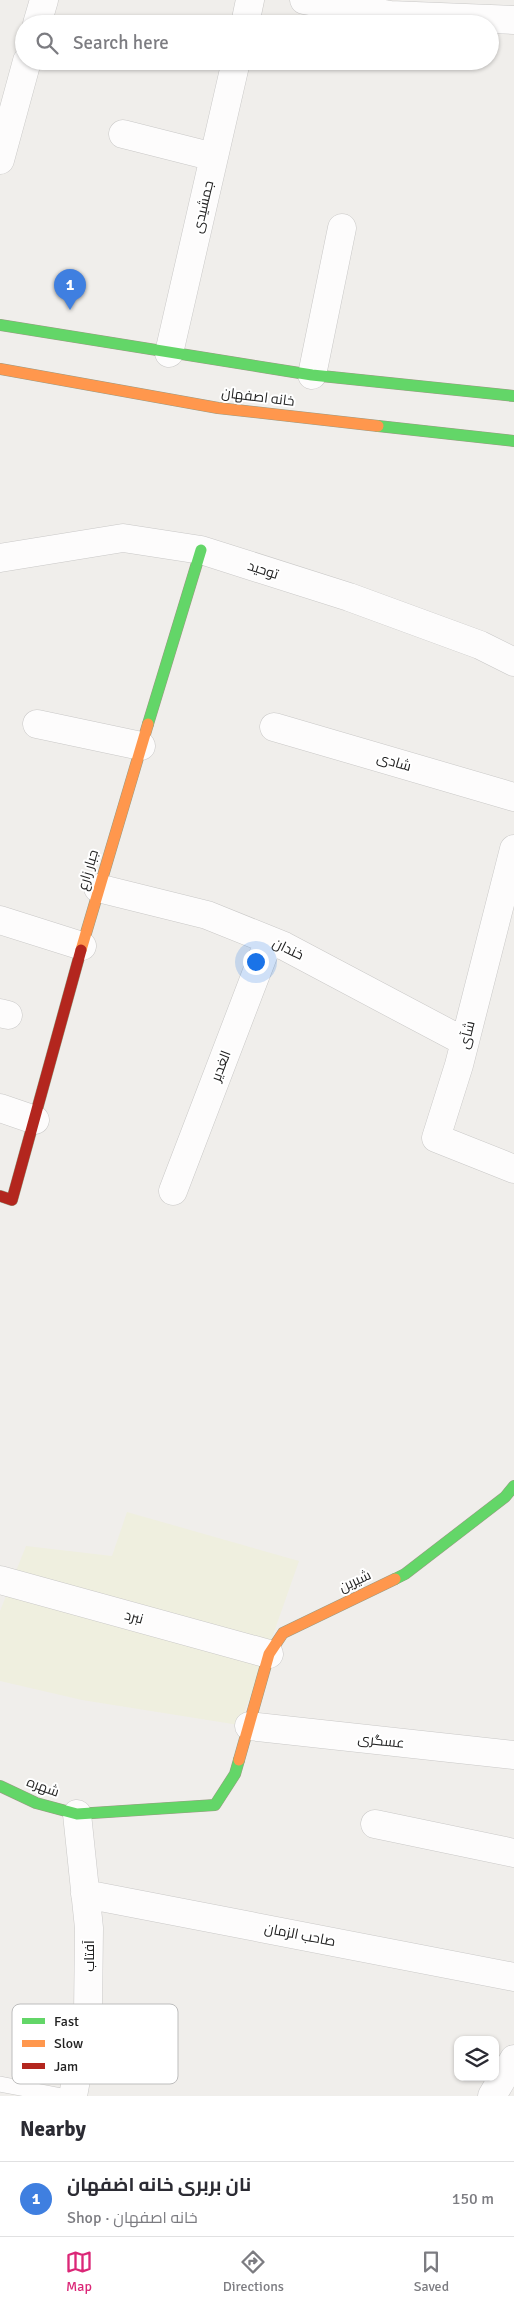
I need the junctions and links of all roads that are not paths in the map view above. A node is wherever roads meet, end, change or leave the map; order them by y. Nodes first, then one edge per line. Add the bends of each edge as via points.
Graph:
1 (44, 0) edge
2 (250, 0) edge
3 (304, 0) edge
4 (40, 15) edge
5 (247, 15) edge
6 (390, 15) edge
7 (499, 19) edge
8 (514, 20) edge
9 (25, 70) edge
10 (234, 70) edge
11 (123, 134) dead end
12 (214, 157) junction
13 (0, 160) edge
14 (342, 228) dead end
15 (0, 325) edge
16 (169, 353) junction
17 (0, 369) edge
18 (312, 375) junction
19 (514, 396) edge
20 (514, 442) edge
21 (201, 550) junction
22 (0, 558) edge
23 (514, 662) edge
24 (37, 724) dead end
25 (274, 727) dead end
26 (141, 746) junction
27 (514, 797) edge
28 (514, 849) edge
29 (98, 888) junction
30 (0, 920) edge
31 (269, 940) junction
32 (82, 946) junction
33 (465, 1042) junction
34 (0, 1108) edge
35 (34, 1120) junction
36 (514, 1169) edge
37 (173, 1191) dead end
38 (0, 1196) edge
39 (511, 1493) edge
40 (0, 1580) edge
41 (269, 1654) junction
42 (249, 1726) junction
43 (514, 1755) edge
44 (0, 1786) edge
45 (77, 1814) junction
46 (375, 1824) dead end
47 (514, 1853) edge
48 (85, 1894) junction
49 (514, 1977) edge
50 (88, 2004) edge
51 (514, 2059) edge
52 (0, 2084) edge
53 (62, 2096) edge
54 (492, 2096) edge

1 - 4 street
2 - 5 street
3 - 6 street
7 - 8 street
9 - 13 street
10 - 12 street, جمشیدی
11 - 12 street
12 - 16 street, جمشیدی
14 - 18 street
15 - 16 street, خانه اصفهان
16 - 18 street, خانه اصفهان
17 - 20 street, خانه اصفهان via 218,408
18 - 19 street, خانه اصفهان
21 - 22 street, توحید via 123,538
21 - 23 street, توحید via 349,597 480,645
21 - 26 street, جبار زارع
24 - 26 street
25 - 27 street, شادی
26 - 29 street, جبار زارع
28 - 33 street, شآی
29 - 31 street, خندان via 207,915
29 - 32 street, جبار زارع
30 - 32 street
31 - 33 street, خندان
31 - 37 street, الغدیر
32 - 35 street, جبار زارع
33 - 36 street, شآی via 436,1138
34 - 35 street
35 - 38 street, جبار زارع via 12,1200
39 - 41 street, شیرین via 405,1574 283,1633
40 - 41 street, نبرد
41 - 42 street, شیرین
42 - 43 street, عسگری
42 - 45 street via 234,1774 215,1805
44 - 45 street, شهره via 36,1803
45 - 48 street, آفتاب
46 - 47 street
48 - 49 street, صاحب الزمان
48 - 50 street, آفتاب via 89,1928
51 - 54 street
52 - 53 lane

